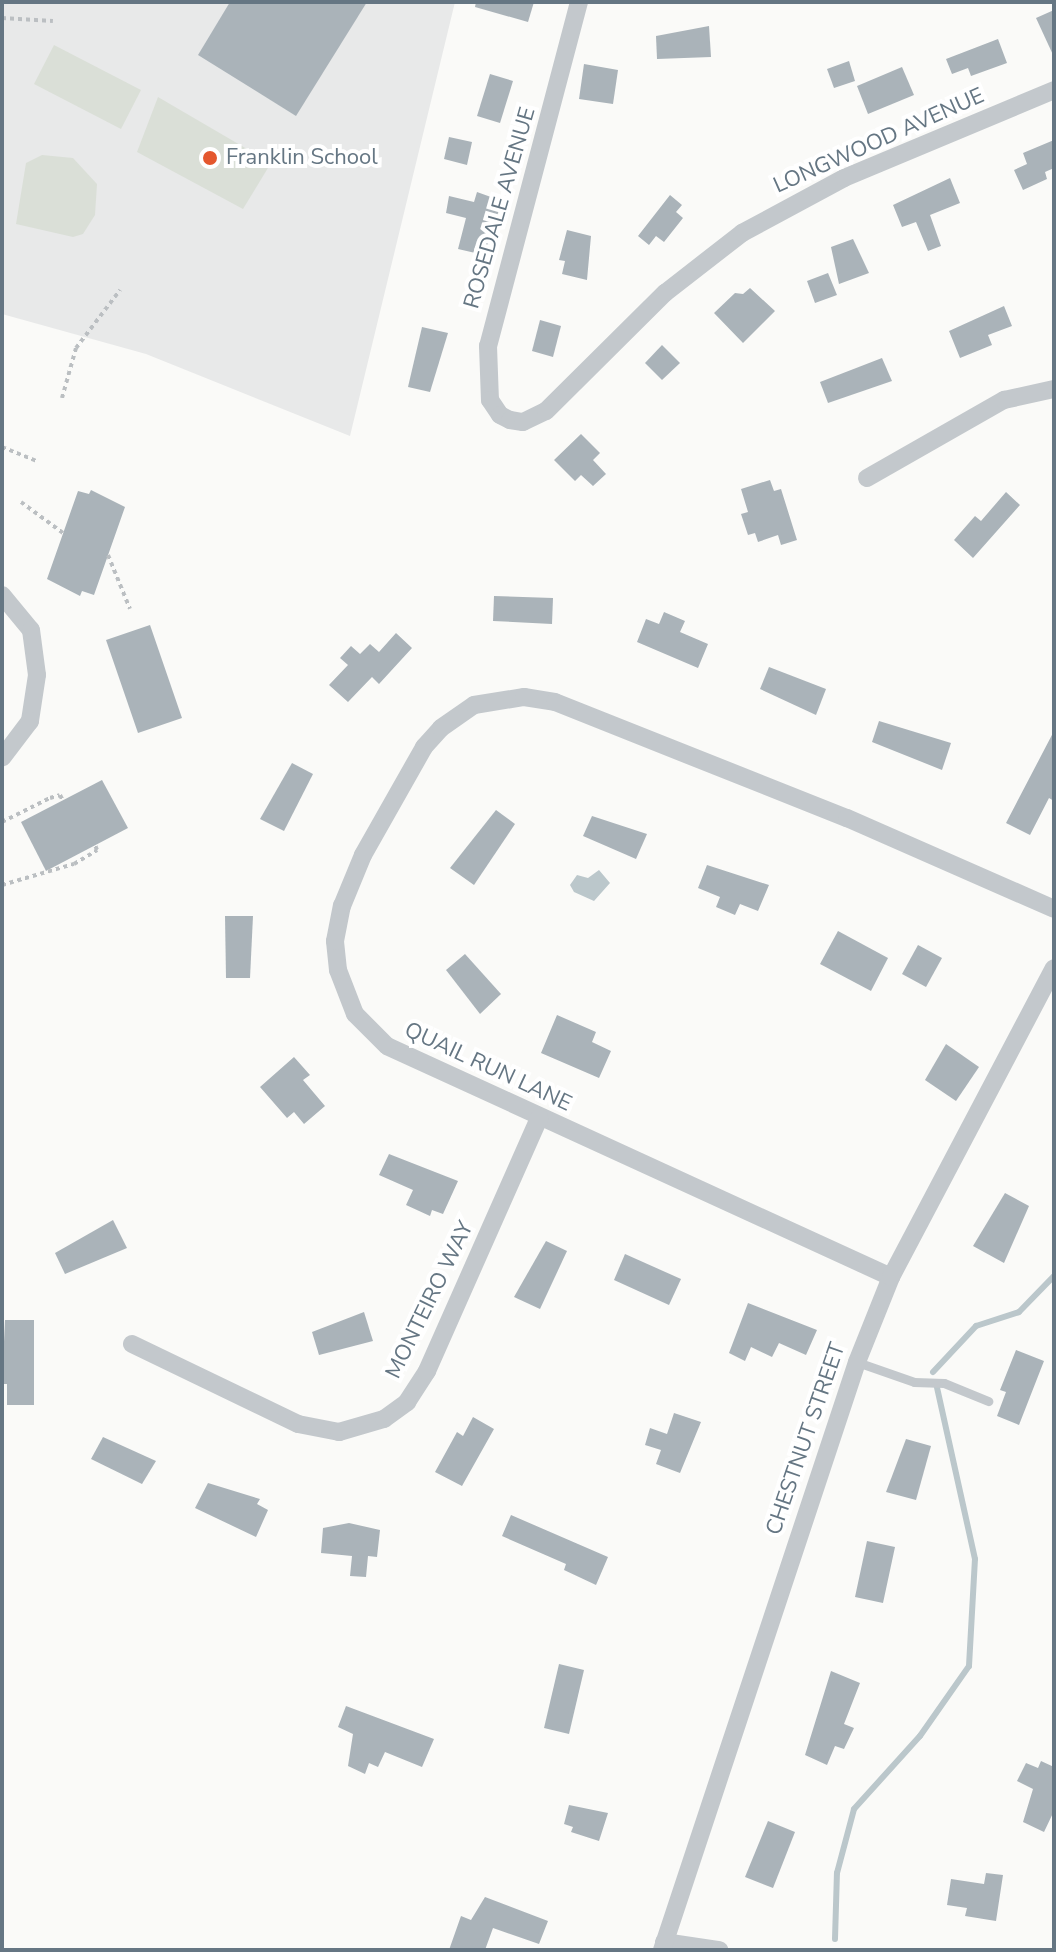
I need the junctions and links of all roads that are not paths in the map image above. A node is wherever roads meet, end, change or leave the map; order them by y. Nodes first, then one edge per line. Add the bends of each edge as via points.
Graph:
1 (579, 2) edge
2 (1054, 90) edge
3 (1054, 389) edge
4 (510, 420) joint
5 (867, 478) dead end
6 (2, 595) edge
7 (2, 758) edge
8 (1054, 909) edge
9 (1054, 968) edge
10 (539, 1118) junction
11 (891, 1277) junction
12 (132, 1344) dead end
13 (857, 1362) junction
14 (988, 1401) dead end
15 (663, 1946) edge
16 (719, 1950) edge

1 - 4 street, ROSEDALE AVENUE via 488,346 490,400
2 - 4 street, LONGWOOD AVENUE via 844,178 742,233 665,293 546,411 523,422
3 - 5 street via 1004,400
6 - 7 street via 31,630 37,675 30,721
8 - 10 street, QUAIL RUN LANE via 847,818 555,702 524,697 474,705 424,747 363,855 342,906 335,941 338,970 355,1014 387,1046
9 - 11 street, CHESTNUT STREET
10 - 11 street, QUAIL RUN LANE
10 - 12 street, MONTEIRO WAY via 427,1371 407,1402 384,1419 339,1432 298,1424
11 - 13 street, CHESTNUT STREET
13 - 14 lane via 914,1382 944,1383
13 - 15 street, CHESTNUT STREET
15 - 16 street

